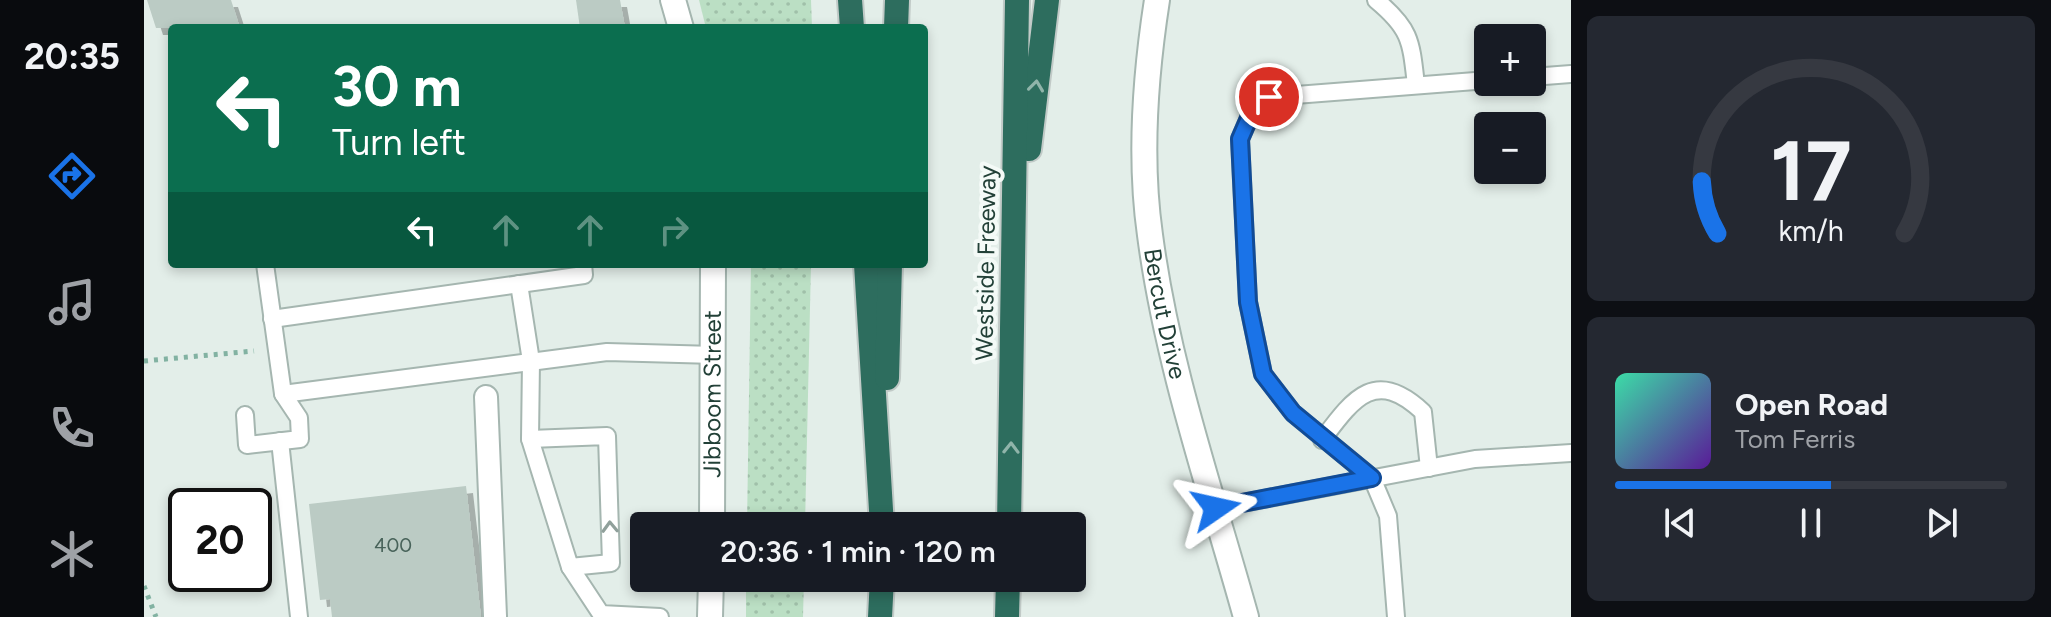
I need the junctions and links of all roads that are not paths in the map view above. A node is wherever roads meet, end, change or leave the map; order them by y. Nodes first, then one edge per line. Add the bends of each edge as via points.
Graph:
1 (673, 0) edge
2 (850, 0) edge
3 (897, 0) edge
4 (1017, 0) edge
5 (1047, 0) edge
6 (1157, 0) edge
7 (1376, 0) edge
8 (680, 24) edge
9 (852, 24) edge
10 (896, 24) edge
11 (1571, 74) edge
12 (1546, 76) edge
13 (1474, 81) edge
14 (1416, 85) junction
15 (266, 268) edge
16 (583, 268) edge
17 (713, 268) edge
18 (866, 268) edge
19 (890, 268) edge
20 (1014, 275) junction
21 (519, 284) junction
22 (272, 319) junction
23 (715, 355) junction
24 (531, 361) junction
25 (283, 394) junction
26 (486, 397) dead end
27 (245, 415) dead end
28 (530, 439) junction
29 (1322, 440) junction
30 (280, 441) junction
31 (1571, 453) edge
32 (1429, 468) junction
33 (1372, 478) junction
34 (1216, 508) junction
35 (712, 512) edge
36 (882, 512) edge
37 (883, 512) edge
38 (1009, 512) edge
39 (570, 567) junction
40 (711, 592) edge
41 (881, 592) edge
42 (1008, 592) edge
43 (495, 616) edge
44 (299, 617) edge
45 (660, 617) edge
46 (710, 617) edge
47 (880, 617) edge
48 (1007, 617) edge
49 (1246, 617) edge
50 (1396, 617) edge

1 - 8 street
2 - 9 highway
3 - 10 highway
4 - 20 highway, Westside Freeway
20 -> 5 highway
6 - 34 street, Bercut Drive via 1146,89 1150,234 1164,319
7 - 14 lane via 1406,28
11 - 12 lane
13 - 14 lane
14 - 29 lane via 1269,97 1253,109 1240,139 1248,302 1263,374
15 - 22 lane
16 - 21 lane via 584,275
17 - 23 street, Jibboom Street
18 - 36 highway
19 - 37 highway
38 -> 20 highway, Westside Freeway
21 - 22 lane
21 - 24 lane
22 - 25 lane
23 - 24 lane via 607,352
23 - 35 street, Jibboom Street
24 - 25 lane
24 - 28 lane
25 - 30 lane via 299,418 300,439
26 - 43 street
27 - 30 lane via 247,445
28 - 39 lane
39 -> 28 lane via 611,563 607,436
29 - 32 lane via 1353,400 1380,390 1404,394 1423,412
29 - 33 lane
30 - 44 lane
31 - 32 lane via 1475,459
32 - 33 lane
33 - 34 lane
33 - 50 lane via 1388,516
34 - 49 street, Bercut Drive
39 - 45 lane via 601,614
40 - 46 street
41 - 47 highway
42 - 48 highway

